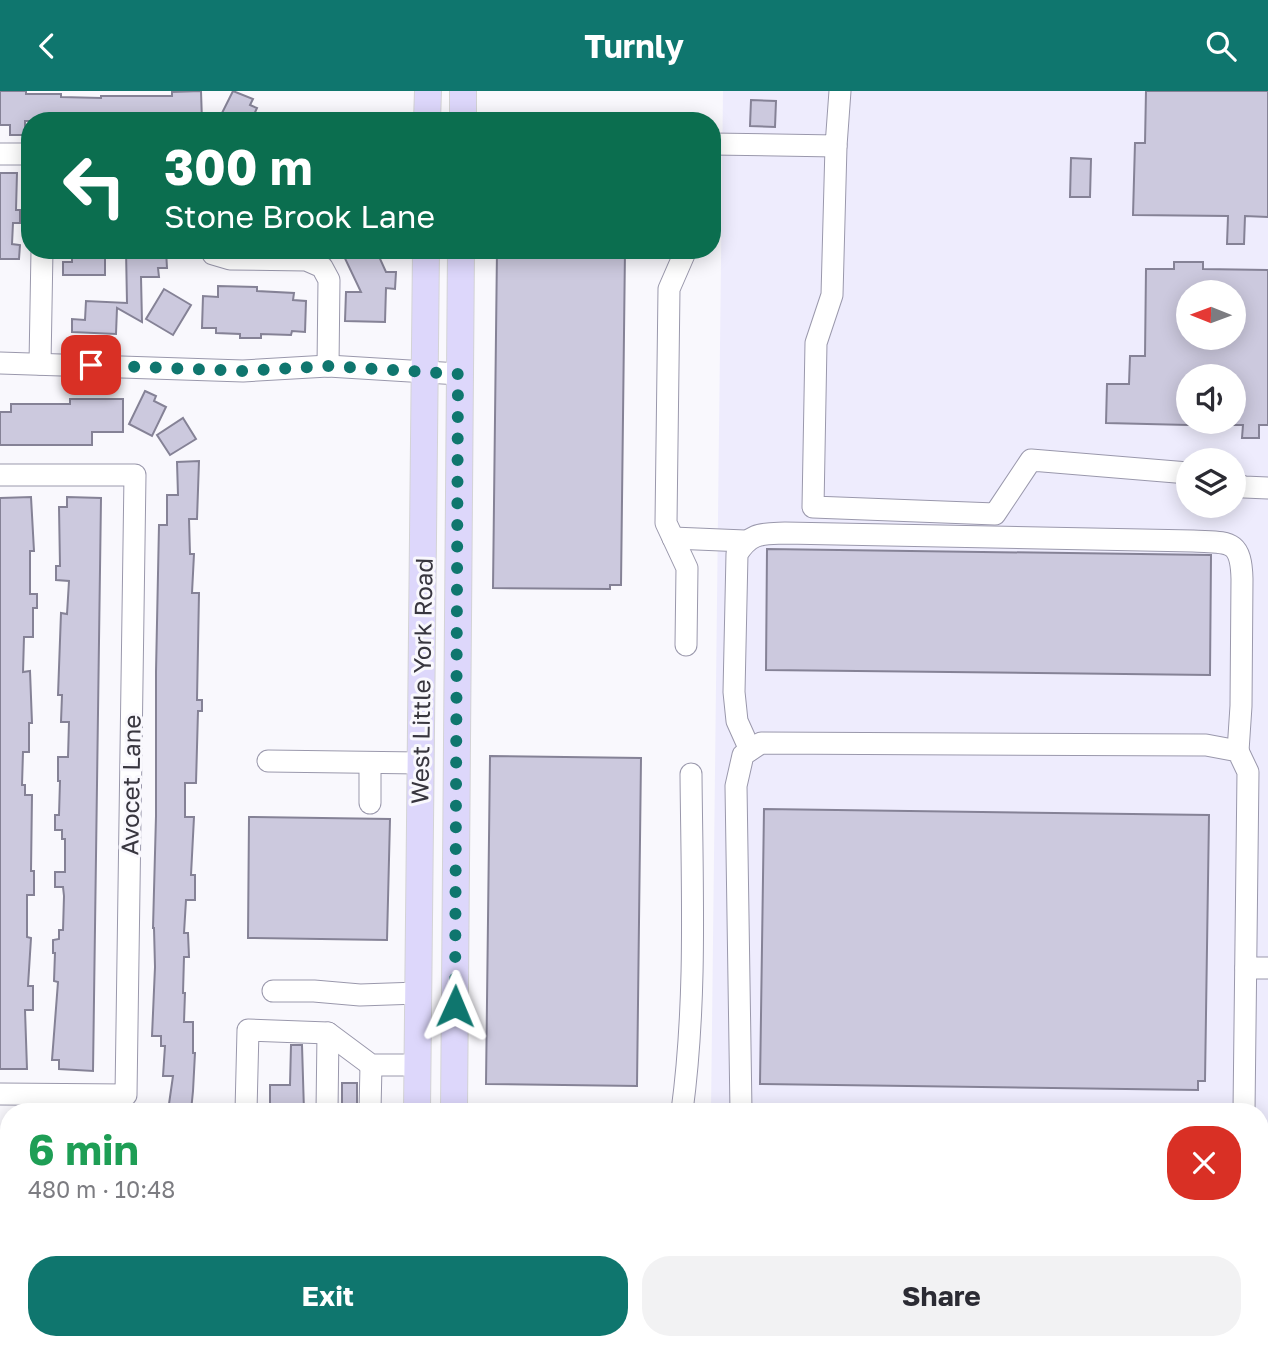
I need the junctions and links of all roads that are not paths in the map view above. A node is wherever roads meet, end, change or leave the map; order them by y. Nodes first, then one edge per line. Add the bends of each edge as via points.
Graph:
1 (428, 91) edge
2 (463, 91) edge
3 (840, 91) edge
4 (427, 112) edge
5 (463, 112) edge
6 (721, 144) edge
7 (836, 146) junction
8 (0, 154) edge
9 (21, 154) edge
10 (42, 259) edge
11 (227, 259) edge
12 (426, 259) edge
13 (461, 259) edge
14 (682, 259) edge
15 (0, 363) edge
16 (40, 364) junction
17 (328, 366) junction
18 (424, 372) junction
19 (458, 374) junction
20 (1176, 472) edge
21 (0, 475) edge
22 (1246, 487) edge
23 (1268, 488) edge
24 (673, 538) junction
25 (745, 541) junction
26 (686, 645) dead end
27 (457, 665) junction
28 (421, 666) junction
29 (750, 750) junction
30 (1238, 751) junction
31 (268, 761) dead end
32 (370, 763) junction
33 (420, 763) junction
34 (691, 774) dead end
35 (370, 803) dead end
36 (456, 928) junction
37 (419, 929) junction
38 (1246, 968) junction
39 (1268, 968) edge
40 (273, 991) dead end
41 (418, 993) junction
42 (328, 1033) junction
43 (371, 1065) junction
44 (418, 1065) junction
45 (0, 1094) edge
46 (246, 1103) edge
47 (327, 1103) edge
48 (370, 1103) edge
49 (417, 1103) edge
50 (454, 1103) edge
51 (683, 1103) edge
52 (741, 1103) edge
53 (1244, 1103) edge

1 - 4 main road
2 - 5 main road
3 - 7 street
6 - 7 street
7 - 20 street via 832,295 816,343 813,507 995,514 1031,460
8 - 9 street
10 - 16 street
11 - 17 street via 306,260 322,267 329,280
12 - 18 main road, West Little York Road
13 - 19 main road, West Little York Road
14 - 24 street via 669,289 666,523
15 - 16 street
16 - 17 street via 243,371
17 - 18 street
18 - 19 street
18 - 28 main road, West Little York Road
19 - 27 main road, West Little York Road
21 - 45 street, Avocet Lane via 135,475 126,1095
22 - 23 street
24 - 25 street
24 - 26 street via 688,568
25 - 29 street via 737,554 734,692 737,721
25 - 30 street via 757,535 785,533 1226,543 1242,558
27 - 28 main road
27 - 36 main road, West Little York Road
28 - 33 main road, West Little York Road
29 - 30 street via 761,743 788,743 1206,745
29 - 52 street via 743,755 736,786
30 - 38 street via 1248,772
31 - 32 street
32 - 33 street
32 - 35 street
33 - 37 main road, West Little York Road
34 - 51 street via 692,915
36 - 37 main road
36 - 50 main road, West Little York Road
37 - 41 main road, West Little York Road
38 - 39 street
38 - 53 street
40 - 41 street
41 - 44 main road, West Little York Road
42 - 43 street
42 - 46 street via 247,1030
42 - 47 street
43 - 44 street
43 - 48 street
44 - 49 main road, West Little York Road

